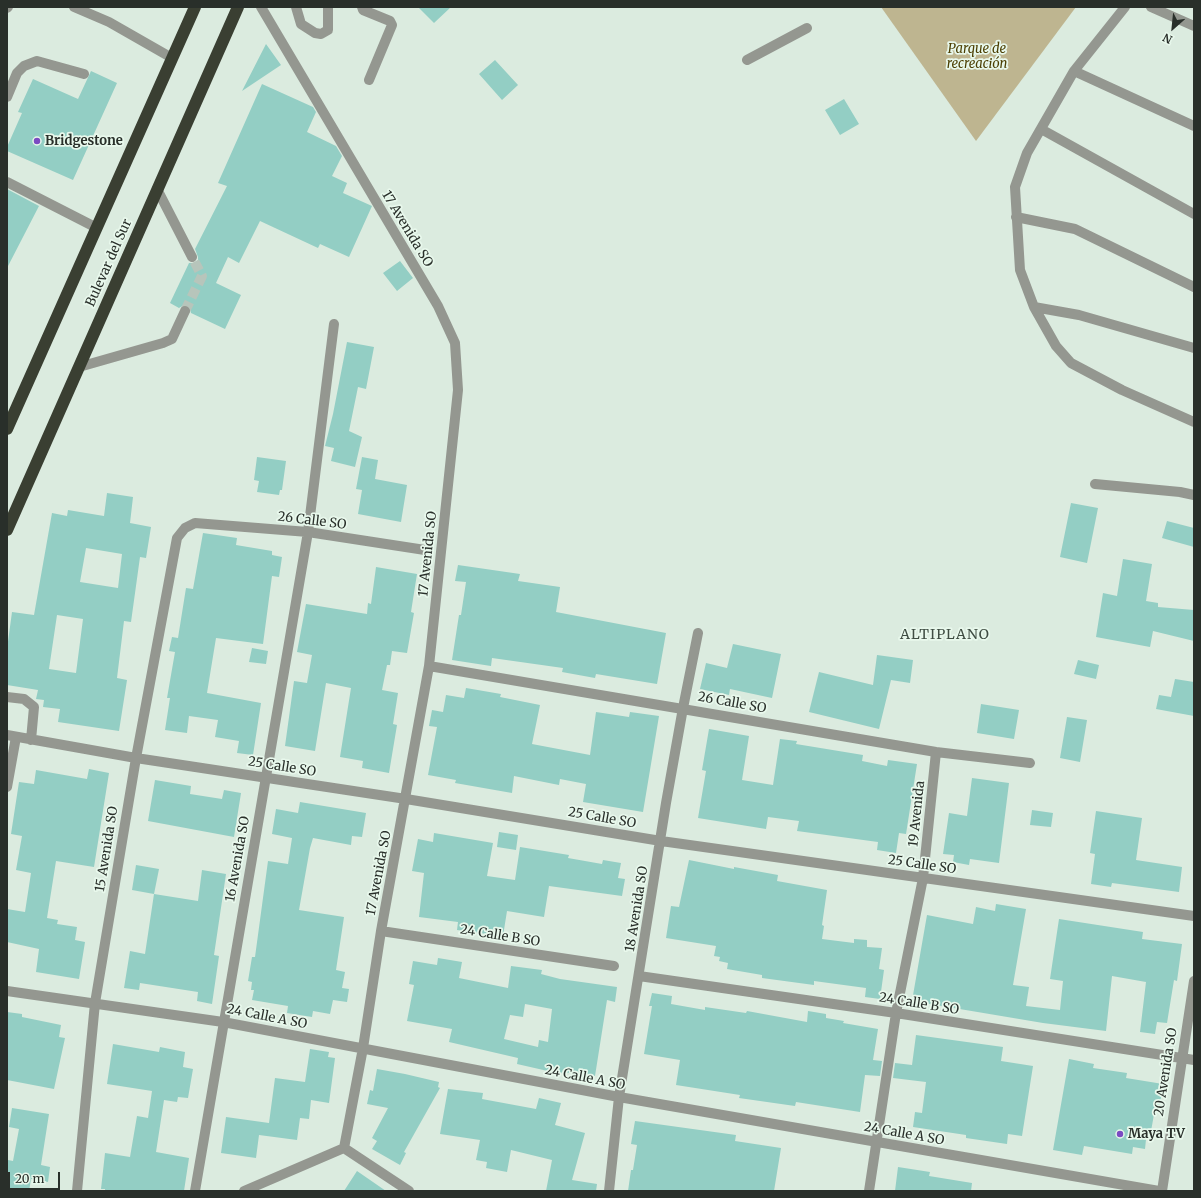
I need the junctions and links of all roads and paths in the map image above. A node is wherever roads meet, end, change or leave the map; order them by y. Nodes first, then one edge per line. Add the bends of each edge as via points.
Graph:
1 (74, 7) edge
2 (238, 7) edge
3 (261, 7) edge
4 (296, 7) edge
5 (328, 7) edge
6 (362, 7) edge
7 (1125, 7) edge
8 (1151, 7) edge
9 (194, 8) edge
10 (1194, 26) edge
11 (807, 28) dead end
12 (172, 58) junction
13 (747, 60) dead end
14 (1074, 71) junction
15 (84, 74) dead end
16 (369, 80) dead end
17 (7, 97) edge
18 (1194, 126) edge
19 (1041, 129) junction
20 (7, 182) edge
21 (157, 189) junction
22 (1194, 214) edge
23 (1016, 217) junction
24 (97, 228) junction
25 (192, 256) tunnel mouth
26 (1194, 287) edge
27 (1034, 307) junction
28 (185, 310) tunnel mouth
29 (334, 324) dead end
30 (1194, 348) edge
31 (78, 367) junction
32 (1194, 422) edge
33 (7, 429) edge
34 (1096, 484) dead end
35 (1194, 495) edge
36 (195, 523) joint
37 (7, 530) edge
38 (308, 532) junction
39 (425, 550) dead end
40 (698, 633) dead end
41 (429, 666) junction
42 (7, 697) edge
43 (683, 708) junction
44 (11, 736) edge
45 (31, 740) junction
46 (936, 752) junction
47 (136, 758) junction
48 (1030, 763) dead end
49 (265, 777) junction
50 (7, 787) edge
51 (406, 799) junction
52 (661, 842) junction
53 (923, 878) junction
54 (1194, 916) edge
55 (381, 931) junction
56 (614, 966) dead end
57 (639, 976) junction
58 (1194, 980) edge
59 (7, 991) edge
60 (95, 1003) junction
61 (896, 1013) junction
62 (223, 1022) junction
63 (363, 1048) junction
64 (1181, 1058) junction
65 (1194, 1060) edge
66 (619, 1098) junction
67 (876, 1143) junction
68 (344, 1148) junction
69 (77, 1191) edge
70 (195, 1191) edge
71 (244, 1191) edge
72 (409, 1191) edge
73 (609, 1191) edge
74 (869, 1191) edge
75 (1160, 1191) edge

1 - 12 street via 109,22
2 - 21 highway, Bulevar del Sur
3 - 41 street, 17 Avenida SO via 438,306 455,344 458,390
4 - 5 street via 301,24 315,34 328,30
6 - 16 street via 363,10 390,20 392,25
7 - 14 street
8 - 10 street
9 - 12 highway, Bulevar del Sur
11 - 13 street
12 - 24 highway, Bulevar del Sur
14 - 18 street
14 - 19 street
15 - 17 street via 37,61 24,66 18,73
19 - 22 street
19 - 23 street via 1027,153 1015,187
20 - 24 street
21 - 25 street
21 - 31 highway, Bulevar del Sur
23 - 26 street via 1075,229
23 - 27 street via 1020,270
24 - 33 highway, Bulevar del Sur
27 - 30 street via 1079,315
27 - 32 street via 1056,346 1072,363 1122,390
28 - 31 street via 172,339
29 - 38 street, 16 Avenida SO
31 - 37 highway, Bulevar del Sur
34 - 35 street
36 - 38 street, 26 Calle SO
36 - 47 street, 15 Avenida SO via 185,528 178,538
38 - 39 street, 26 Calle SO
38 - 49 street, 16 Avenida SO
40 - 43 street, 18 Avenida SO
41 - 43 street, 26 Calle SO
41 - 51 street, 17 Avenida SO
42 - 45 street via 24,699 34,707
43 - 46 street, 26 Calle SO
43 - 52 street, 18 Avenida SO
44 - 45 street, 25 Calle SO
44 - 50 street
45 - 47 street, 25 Calle SO
46 - 48 street, 26 Calle SO
46 - 53 street, 19 Avenida
47 - 49 street, 25 Calle SO
47 - 60 street, 15 Avenida SO
49 - 51 street, 25 Calle SO
49 - 62 street, 16 Avenida SO
51 - 52 street, 25 Calle SO
51 - 55 street, 17 Avenida SO
52 - 53 street, 25 Calle SO
52 - 57 street, 18 Avenida SO
53 - 54 street, 25 Calle SO
53 - 61 street, 19 Avenida
55 - 56 street, 24 Calle B SO
55 - 63 street, 17 Avenida SO
57 - 61 street, 24 Calle B SO
57 - 66 street, 18 Avenida SO
58 - 64 street, 20 Avenida SO
59 - 60 street, 24 Calle A SO
60 - 62 street, 24 Calle A SO
60 - 69 street, 15 Avenida SO
61 - 64 street, 24 Calle B SO
61 - 67 street, 19 Avenida
62 - 63 street, 24 Calle A SO
62 - 70 street, 16 Avenida SO
63 - 66 street, 24 Calle A SO
63 - 68 street, 17 Avenida SO
64 - 65 street, 24 Calle B SO
64 - 75 street, 20 Avenida SO
66 - 67 street, 24 Calle A SO
66 - 73 street, 18 Avenida SO
67 - 74 street, 19 Avenida
67 - 75 street, 24 Calle A SO
68 - 71 street
68 - 72 street

